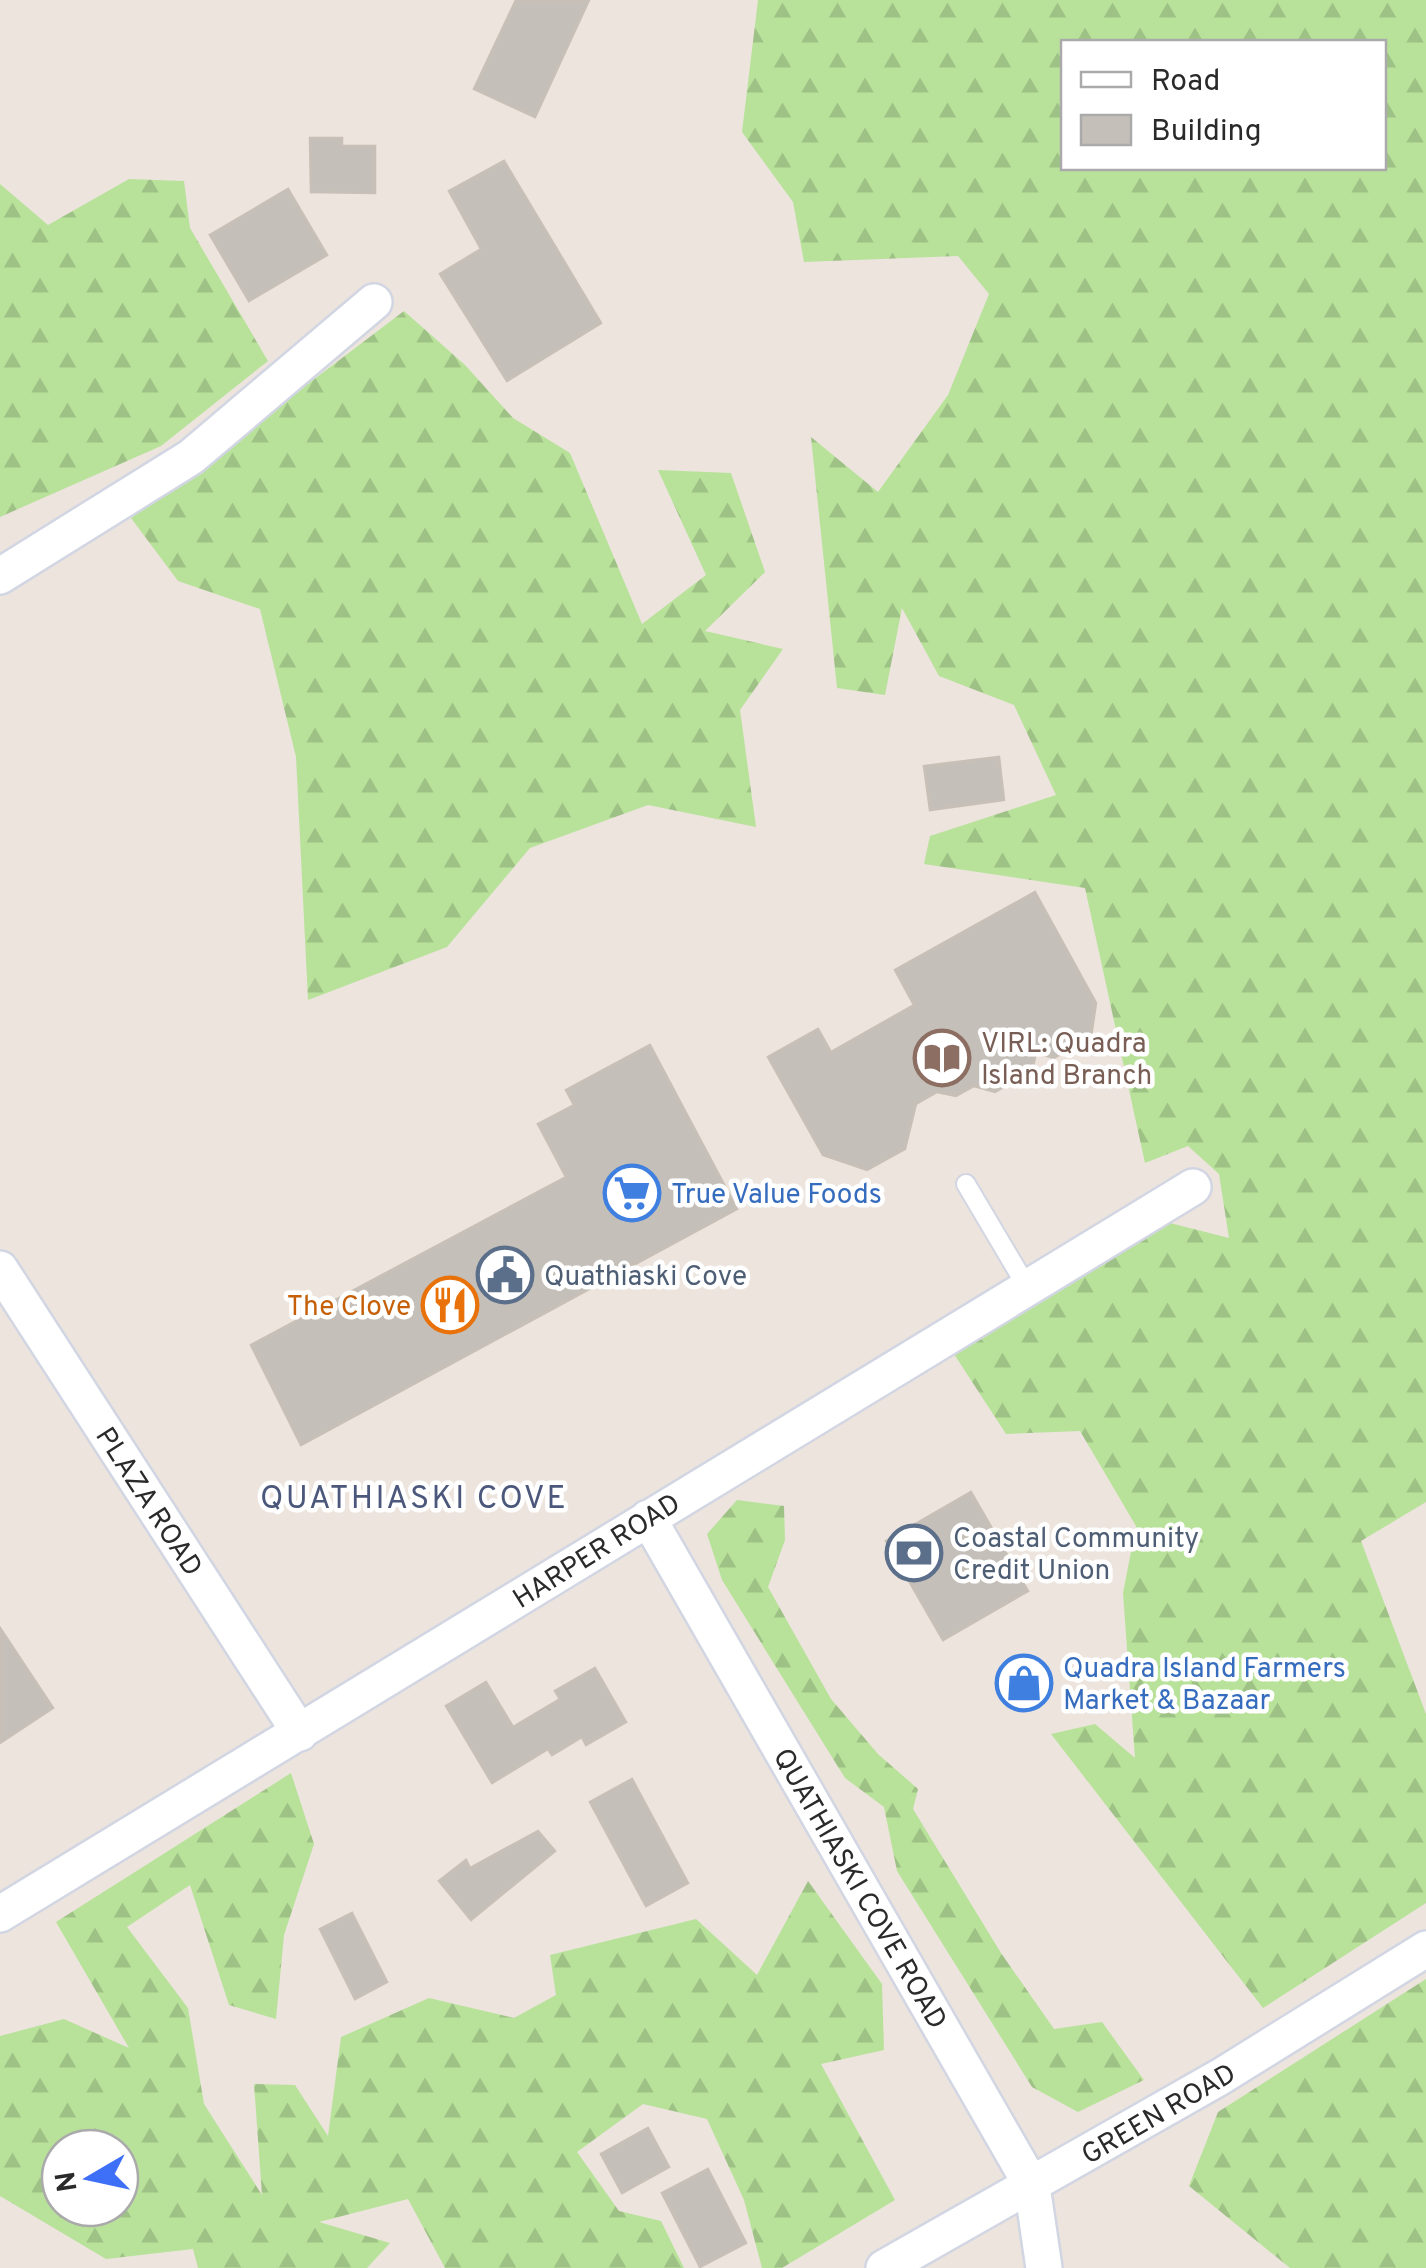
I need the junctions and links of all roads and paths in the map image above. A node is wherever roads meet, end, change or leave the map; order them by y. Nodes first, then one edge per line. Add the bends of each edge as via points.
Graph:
1 (374, 302) dead end
2 (0, 576) edge
3 (966, 1184) dead end
4 (1192, 1187) dead end
5 (0, 1269) edge
6 (1027, 1288) junction
7 (648, 1518) junction
8 (300, 1733) junction
9 (0, 1914) edge
10 (1426, 1948) edge
11 (1032, 2186) junction
12 (884, 2268) edge
13 (1044, 2268) edge

1 - 2 street via 191,457
3 - 6 lane
4 - 6 street, HARPER ROAD
5 - 8 street, PLAZA ROAD
6 - 7 street, HARPER ROAD
7 - 8 street, HARPER ROAD
7 - 11 street, QUATHIASKI COVE ROAD
8 - 9 street, HARPER ROAD
10 - 11 street, GREEN ROAD
11 - 12 street, GREEN ROAD
11 - 13 street, QUATHIASKI COVE ROAD

